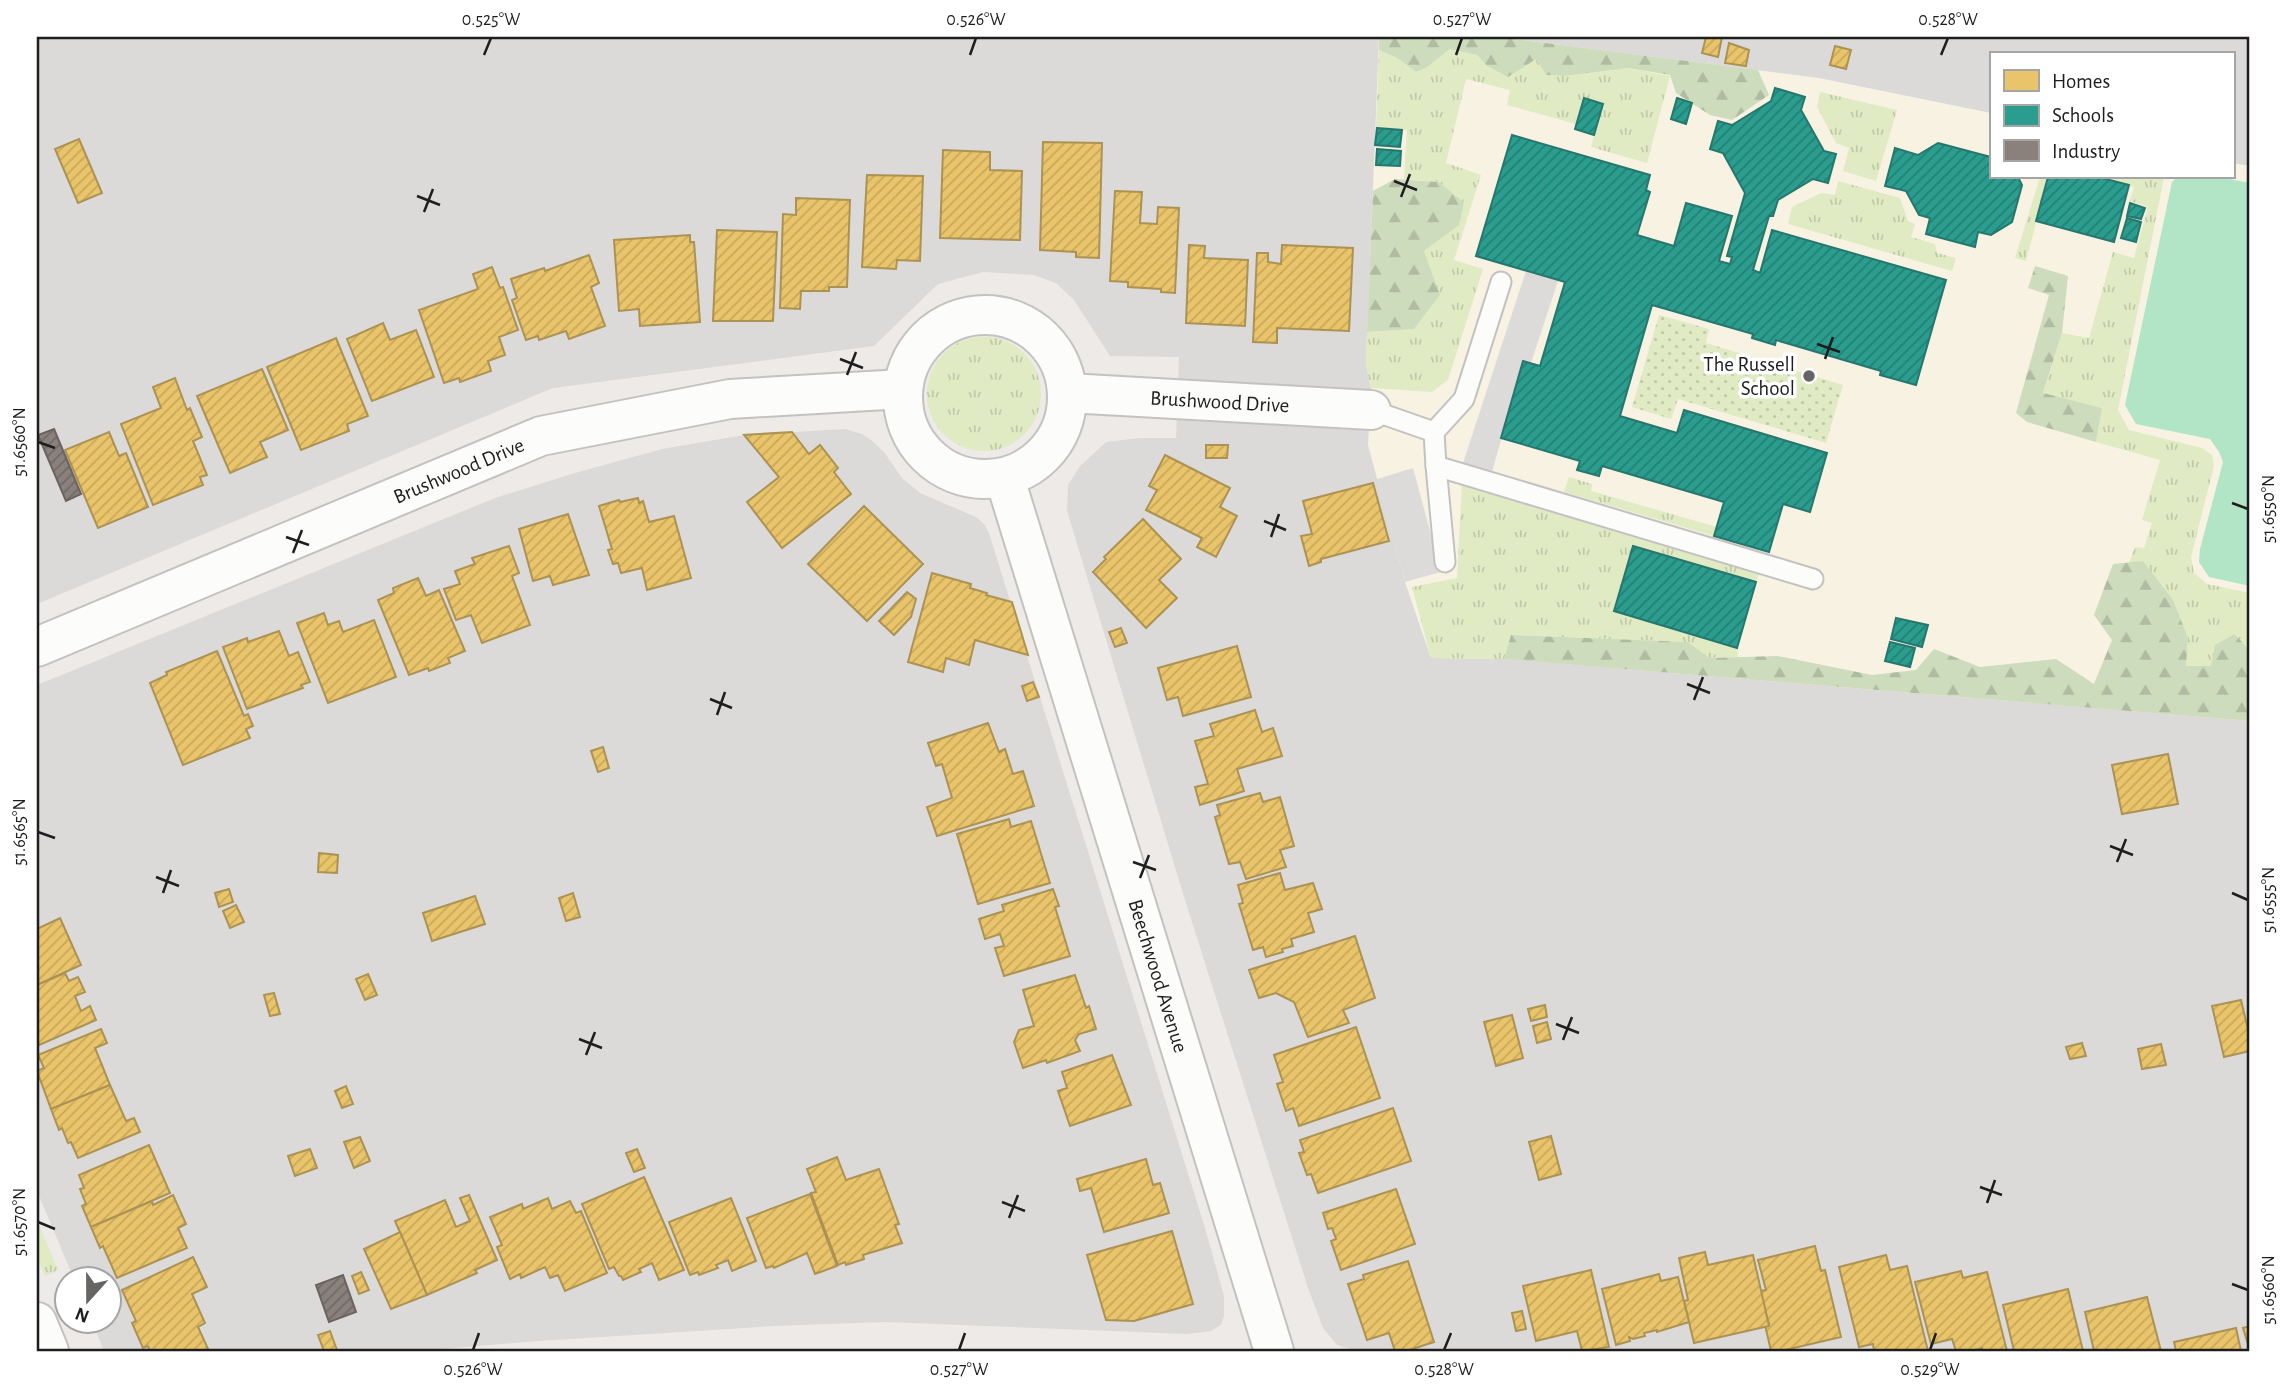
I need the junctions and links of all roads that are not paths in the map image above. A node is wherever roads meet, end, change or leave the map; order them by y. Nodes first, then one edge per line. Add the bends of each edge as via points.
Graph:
1 (1501, 282) dead end
2 (903, 389) junction
3 (1068, 393) junction
4 (1371, 411) joint
5 (1434, 432) junction
6 (1436, 466) junction
7 (1005, 479) junction
8 (1445, 562) dead end
9 (1813, 579) dead end
10 (37, 647) edge
11 (37, 1322) edge
12 (49, 1351) edge
13 (1274, 1351) edge

1 - 5 lane via 1464,399
2 - 3 street via 910,363 925,340 947,323 973,315 1000,316 1026,326 1048,342 1062,366
2 - 7 street via 904,415 913,438 929,458 974,479
2 - 10 street, Brushwood Drive via 730,398 541,436
3 - 4 street, Brushwood Drive
3 - 7 street via 1066,417 1057,439 1042,457
4 - 5 lane
5 - 6 lane
6 - 8 lane
6 - 9 lane
7 - 13 street, Beechwood Avenue
11 - 12 street

